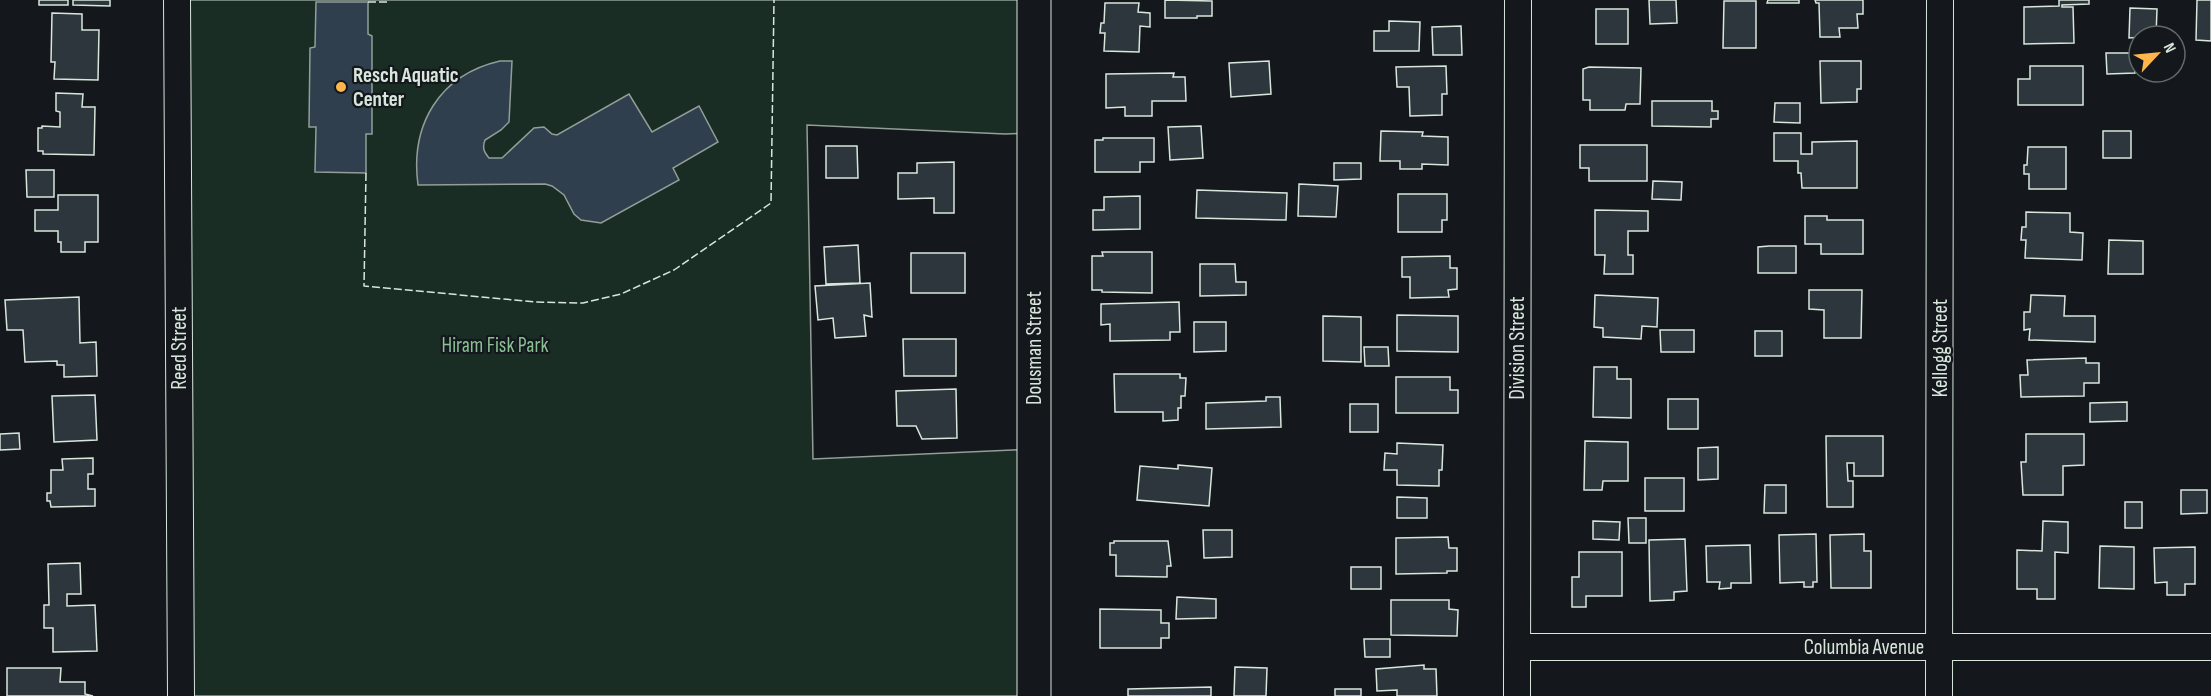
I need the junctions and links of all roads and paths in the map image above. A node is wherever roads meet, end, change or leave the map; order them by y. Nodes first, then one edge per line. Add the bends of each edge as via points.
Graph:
1 (177, 0) edge
2 (1034, 0) edge
3 (1518, 0) edge
4 (1940, 0) edge
5 (1517, 647) junction
6 (1939, 647) junction
7 (2211, 647) edge
8 (181, 696) edge
9 (1034, 696) edge
10 (1517, 696) edge
11 (1939, 696) edge

1 - 8 street, Reed Street
2 - 9 street, Dousman Street
3 - 5 street, Division Street
4 - 6 street, Kellogg Street
5 - 6 street, Columbia Avenue
5 - 10 street, Division Street
6 - 7 street, Columbia Avenue
6 - 11 street, Kellogg Street

